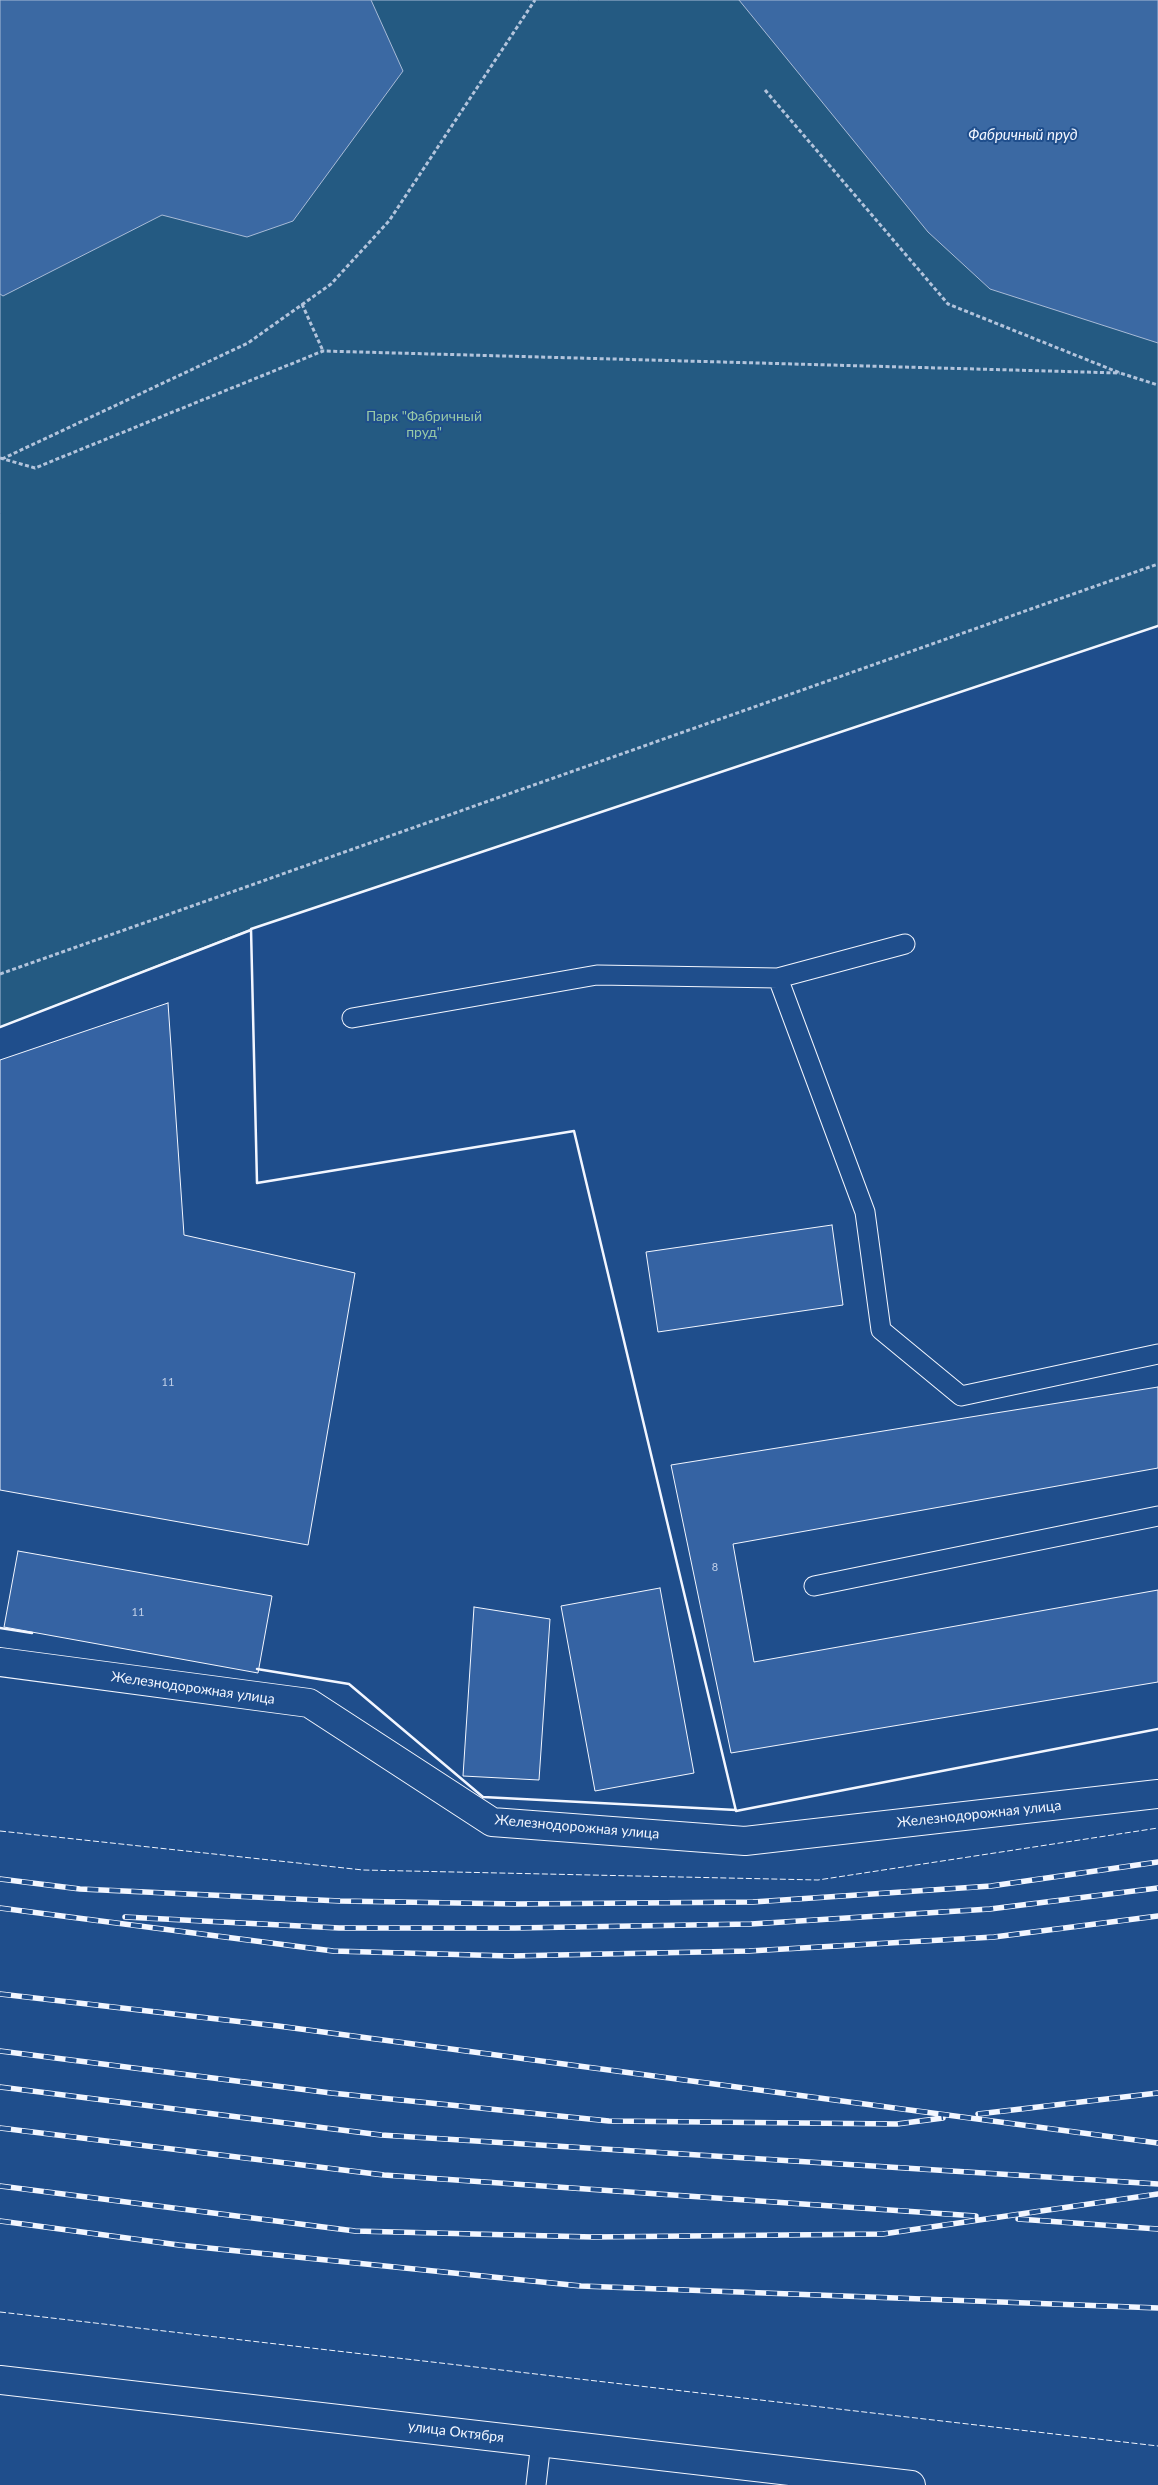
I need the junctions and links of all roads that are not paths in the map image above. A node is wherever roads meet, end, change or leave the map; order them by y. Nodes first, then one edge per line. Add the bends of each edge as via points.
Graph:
1 (905, 944) dead end
2 (778, 978) junction
3 (352, 1018) dead end
4 (1158, 1354) edge
5 (1158, 1516) edge
6 (814, 1586) dead end
7 (0, 1662) edge
8 (1158, 1794) edge
9 (0, 2380) edge
10 (541, 2442) junction
11 (536, 2485) edge
12 (911, 2485) edge

1 - 2 lane
2 - 3 lane via 597,975
2 - 4 lane via 865,1212 881,1330 962,1396
5 - 6 lane
7 - 8 street, Железнодорожная улица via 308,1703 492,1822 746,1840
9 - 10 street, улица Октября
10 - 11 lane
10 - 12 street, улица Октября

